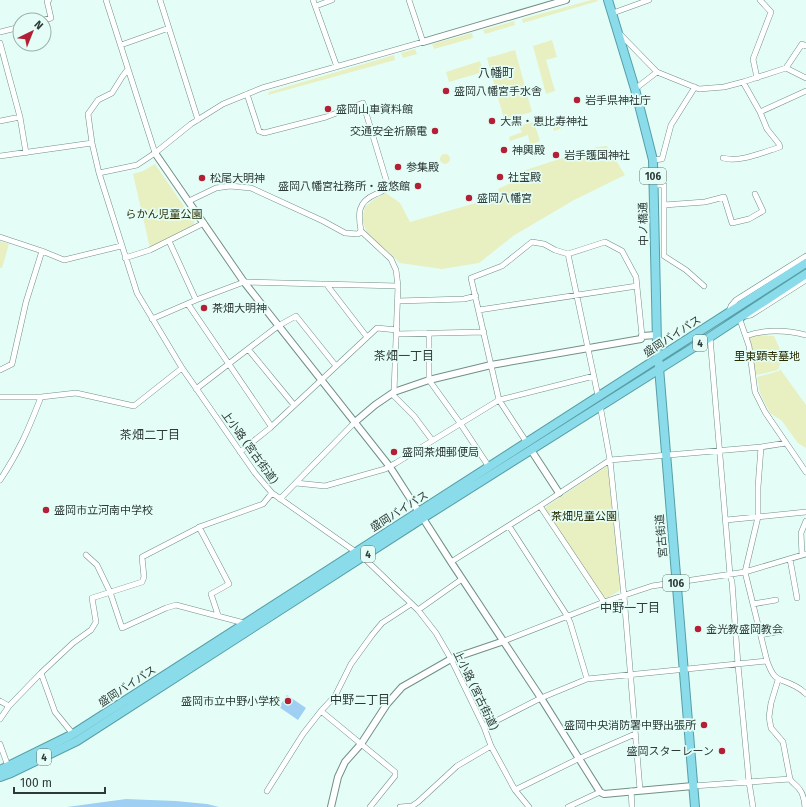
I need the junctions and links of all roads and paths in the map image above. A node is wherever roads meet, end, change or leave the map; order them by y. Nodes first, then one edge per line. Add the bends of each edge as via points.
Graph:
1 (49, 0) edge
2 (106, 0) edge
3 (160, 0) edge
4 (313, 0) edge
5 (332, 0) edge
6 (409, 0) edge
7 (566, 0) edge
8 (608, 0) edge
9 (649, 0) edge
10 (760, 0) edge
11 (316, 6) junction
12 (50, 12) edge
13 (613, 12) junction
14 (169, 28) junction
15 (12, 29) edge
16 (617, 31) junction
17 (0, 32) edge
18 (0, 42) edge
19 (423, 42) junction
20 (120, 45) junction
21 (806, 46) edge
22 (336, 67) junction
23 (786, 68) junction
24 (128, 69) junction
25 (657, 72) junction
26 (757, 78) junction
27 (806, 78) edge
28 (743, 82) junction
29 (695, 88) junction
30 (635, 89) junction
31 (806, 91) edge
32 (247, 94) junction
33 (760, 112) junction
34 (20, 117) junction
35 (198, 120) junction
36 (0, 121) edge
37 (92, 143) junction
38 (26, 153) junction
39 (155, 153) junction
40 (0, 156) edge
41 (723, 158) dead end
42 (653, 160) junction
43 (99, 173) junction
44 (654, 185) junction
45 (755, 194) dead end
46 (189, 201) junction
47 (664, 204) junction
48 (204, 223) junction
49 (362, 231) junction
50 (0, 237) edge
51 (169, 241) junction
52 (121, 246) junction
53 (42, 251) junction
54 (568, 254) junction
55 (806, 256) edge
56 (125, 258) junction
57 (806, 263) edge
58 (806, 274) edge
59 (806, 280) edge
60 (244, 282) junction
61 (327, 285) junction
62 (398, 286) junction
63 (638, 286) junction
64 (704, 286) dead end
65 (576, 295) junction
66 (476, 296) junction
67 (196, 300) junction
68 (398, 301) junction
69 (188, 304) junction
70 (479, 310) junction
71 (729, 312) junction
72 (739, 317) junction
73 (152, 319) junction
74 (278, 326) junction
75 (397, 332) junction
76 (484, 332) junction
77 (430, 333) junction
78 (806, 335) edge
79 (642, 336) junction
80 (656, 336) junction
81 (746, 336) junction
82 (367, 337) junction
83 (710, 337) junction
84 (588, 348) junction
85 (248, 349) junction
86 (658, 358) junction
87 (229, 364) junction
88 (491, 365) junction
89 (336, 366) junction
90 (660, 367) junction
91 (182, 368) junction
92 (0, 370) edge
93 (594, 376) junction
94 (320, 380) junction
95 (429, 380) junction
96 (196, 388) junction
97 (393, 393) junction
98 (598, 396) junction
99 (0, 397) edge
100 (41, 397) junction
101 (499, 400) junction
102 (294, 405) junction
103 (600, 405) junction
104 (355, 422) junction
105 (460, 423) junction
106 (272, 426) junction
107 (432, 440) junction
108 (786, 443) junction
109 (529, 446) junction
110 (761, 447) junction
111 (720, 450) junction
112 (240, 452) junction
113 (666, 455) junction
114 (610, 460) junction
115 (390, 467) junction
116 (490, 467) junction
117 (806, 472) edge
118 (0, 480) edge
119 (296, 483) junction
120 (272, 493) junction
121 (559, 493) junction
122 (280, 499) junction
123 (540, 506) junction
124 (806, 512) edge
125 (421, 515) junction
126 (758, 516) junction
127 (726, 520) junction
128 (806, 520) edge
129 (509, 526) junction
130 (199, 528) junction
131 (356, 551) junction
132 (86, 555) dead end
133 (804, 555) edge
134 (363, 557) junction
135 (790, 559) junction
136 (451, 562) junction
137 (745, 572) junction
138 (730, 575) junction
139 (462, 579) junction
140 (676, 582) junction
141 (110, 592) junction
142 (624, 596) junction
143 (797, 598) dead end
144 (776, 600) dead end
145 (604, 602) junction
146 (411, 604) junction
147 (753, 604) junction
148 (418, 610) junction
149 (218, 615) junction
150 (567, 617) junction
151 (244, 623) junction
152 (781, 631) dead end
153 (761, 635) junction
154 (504, 641) junction
155 (451, 659) junction
156 (767, 661) junction
157 (738, 665) junction
158 (684, 670) junction
159 (41, 673) junction
160 (630, 675) junction
161 (587, 679) junction
162 (778, 680) junction
163 (806, 694) edge
164 (541, 698) junction
165 (0, 701) edge
166 (9, 706) junction
167 (321, 711) junction
168 (0, 719) edge
169 (484, 727) junction
170 (73, 734) junction
171 (635, 734) junction
172 (0, 744) edge
173 (361, 744) junction
174 (492, 746) junction
175 (580, 758) junction
176 (0, 770) edge
177 (10, 770) junction
178 (0, 777) edge
179 (790, 779) junction
180 (749, 782) junction
181 (693, 786) junction
182 (515, 790) junction
183 (640, 790) junction
184 (268, 791) dead end
185 (631, 791) junction
186 (600, 792) junction
187 (331, 807) edge
188 (370, 807) edge
189 (400, 807) edge
190 (529, 807) edge
191 (568, 807) edge
192 (632, 807) edge
193 (695, 807) edge
194 (753, 807) edge
195 (805, 807) edge

1 - 12 street via 47,1
2 - 20 street
3 - 14 street
4 - 11 street
5 - 11 street
6 - 19 street
7 - 19 street
8 - 13 highway, 中ノ橋通 / 106
9 - 13 street
10 - 26 street via 771,12 753,59
11 - 22 street
13 - 16 highway, 中ノ橋通 / 106
14 - 20 street
14 - 35 street
15 - 17 street
16 - 25 street
16 - 30 highway, 中ノ橋通 / 106
18 - 34 street
19 - 22 street
20 - 24 street
21 - 23 street via 802,44
22 - 32 street
23 - 26 street
23 - 27 street
24 - 37 street, 上小路 (宮古街道) via 112,93 98,100 88,114
24 - 39 street
25 - 29 street
25 - 30 street
26 - 28 street
28 - 29 street via 724,87
28 - 33 street
29 - 42 street via 671,126 662,159
30 - 42 highway, 中ノ橋通 / 106
31 - 33 street
32 - 35 street via 222,104
32 - 49 street via 259,131 264,133 326,117 363,103 388,186 364,201 360,208
33 - 41 street via 780,147 755,156 729,160
34 - 36 street
34 - 38 street
35 - 39 street
37 - 38 street
37 - 43 street, 上小路 (宮古街道)
38 - 40 street
39 - 43 street via 137,166
39 - 46 street
42 - 44 highway, 中ノ橋通 / 106
43 - 52 street, 上小路 (宮古街道)
44 - 47 street via 664,185
44 - 80 highway, 中ノ橋通 / 106
45 - 47 street via 763,211 749,219 732,223 724,196 705,202
46 - 48 street
46 - 49 street via 216,188 242,186 263,193 345,233 358,234
47 - 64 street via 664,256
48 - 51 street
48 - 60 street
49 - 62 street via 391,259 396,270
50 - 53 street
51 - 56 street
51 - 67 street
52 - 53 street via 64,260
52 - 56 street, 上小路 (宮古街道)
53 - 92 street via 26,302 12,364
54 - 63 street via 605,242 622,252 636,277
54 - 65 street
54 - 66 street via 532,242 502,266 471,278
55 - 71 street via 736,300
56 - 73 street, 上小路 (宮古街道) via 137,293
57 - 71 highway, 盛岡バイパス / 4
58 - 72 highway, 盛岡バイパス / 4
59 - 72 street via 751,315
60 - 61 street
60 - 67 street
60 - 74 street
61 - 62 street
61 - 82 street
62 - 68 street
63 - 65 street
63 - 79 street
65 - 70 street
65 - 84 street
66 - 68 street via 464,299
66 - 70 street
67 - 69 street
68 - 75 street
69 - 73 street
69 - 87 street
70 - 76 street
71 - 86 highway, 盛岡バイパス / 4
72 - 81 street
72 - 83 highway, 盛岡バイパス / 4
73 - 91 street, 上小路 (宮古街道)
74 - 85 street
74 - 89 street via 296,316
74 - 94 street
75 - 77 street
75 - 82 street via 377,328
75 - 97 street
76 - 77 street
76 - 88 street
77 - 95 street
78 - 81 street via 756,332
79 - 80 street
79 - 84 street via 641,339
80 - 86 highway, 中ノ橋通 / 106
81 - 108 street via 755,392
82 - 89 street
83 - 90 highway, 盛岡バイパス / 4
83 - 111 street
84 - 88 street
84 - 93 street
85 - 87 street
85 - 102 street
86 - 90 highway, 宮古街道 / 106
86 - 98 highway, 盛岡バイパス / 4
87 - 96 street
87 - 106 street
88 - 95 street
88 - 101 street
89 - 94 street
90 - 103 highway, 盛岡バイパス / 4
90 - 113 highway, 宮古街道 / 106
91 - 96 street, 上小路 (宮古街道)
91 - 100 street via 134,406 76,393
93 - 98 street
93 - 101 street
94 - 102 street
94 - 104 street
95 - 97 street
95 - 105 street
96 - 112 street, 上小路 (宮古街道)
97 - 104 street
97 - 107 street
98 - 109 highway, 盛岡バイパス / 4
99 - 100 street
100 - 118 street via 28,432
101 - 105 street
101 - 109 street
102 - 106 street
103 - 109 highway, 盛岡バイパス / 4
103 - 114 street
104 - 115 street
104 - 119 street
105 - 107 street
105 - 116 street
106 - 112 street
107 - 115 street
108 - 110 street
108 - 117 street
109 - 116 highway, 盛岡バイパス / 4
109 - 121 street
109 - 125 highway, 盛岡バイパス / 4
110 - 111 street
110 - 126 street
111 - 113 street
111 - 127 street
112 - 120 street, 上小路 (宮古街道)
113 - 114 street
113 - 140 highway, 宮古街道 / 106
114 - 121 street
114 - 142 street
115 - 119 street via 325,486
115 - 125 street
116 - 125 highway, 盛岡バイパス / 4
119 - 122 street
120 - 122 street, 上小路 (宮古街道)
120 - 130 street via 263,504
121 - 123 street
122 - 131 street, 上小路 (宮古街道)
123 - 129 street
123 - 145 street
124 - 126 street
125 - 131 highway, 盛岡バイパス / 4
125 - 134 highway, 盛岡バイパス / 4
125 - 136 street
126 - 127 street
126 - 137 street
127 - 138 street
128 - 133 street via 801,533
129 - 136 street
129 - 150 street
130 - 141 street via 142,557 142,582
130 - 149 street via 228,584 211,594
131 - 134 street, 上小路 (宮古街道)
131 - 151 highway, 盛岡バイパス / 4
132 - 141 street via 97,565
133 - 135 street
134 - 146 street, 上小路 (宮古街道)
134 - 177 highway, 盛岡バイパス / 4 via 77,741
135 - 137 street
135 - 143 street
136 - 139 street
137 - 138 street
137 - 147 street
138 - 140 street
138 - 157 street
139 - 148 street
139 - 154 street
140 - 142 street via 652,586
140 - 158 highway, 宮古街道 / 106
141 - 149 street via 122,628 176,605
141 - 159 street via 92,598 96,622 91,630
142 - 145 street
142 - 160 street
144 - 147 street
145 - 150 street
146 - 148 street, 上小路 (宮古街道)
146 - 167 street via 380,625 351,664 335,696
147 - 153 street
148 - 155 street, 上小路 (宮古街道) via 436,633
149 - 151 street
150 - 154 street
150 - 161 street
151 - 170 highway, 盛岡バイパス / 4
152 - 153 street
153 - 156 street
154 - 155 street
154 - 164 street
155 - 169 street, 上小路 (宮古街道)
155 - 173 street via 402,687 387,704
156 - 157 street
156 - 162 street via 771,672
157 - 158 street
157 - 180 street
158 - 160 street
158 - 181 highway, 宮古街道 / 106
159 - 166 street
159 - 170 street via 55,712
160 - 161 street
160 - 171 street
161 - 164 street
162 - 163 street via 796,686
162 - 179 street via 769,717 771,728 783,742
164 - 169 street
164 - 175 street
165 - 166 street
166 - 168 street
167 - 173 street
167 - 184 street
169 - 174 street, 上小路 (宮古街道)
170 - 177 highway, 盛岡バイパス / 4
171 - 175 street
171 - 183 street
172 - 177 street
173 - 187 street via 345,762 338,777
173 - 188 street via 395,772 395,776
174 - 182 street, 上小路 (宮古街道)
174 - 189 street via 457,766 412,806
175 - 182 street
175 - 186 street
176 - 177 highway, 盛岡バイパス / 4
177 - 178 highway, 盛岡バイパス / 4
179 - 180 street
179 - 195 street via 800,789
180 - 181 street
180 - 194 street
181 - 183 street
181 - 193 highway, 宮古街道 / 106
182 - 190 street, 上小路 (宮古街道)
183 - 185 street
185 - 186 street via 604,794
185 - 192 street
186 - 191 street

